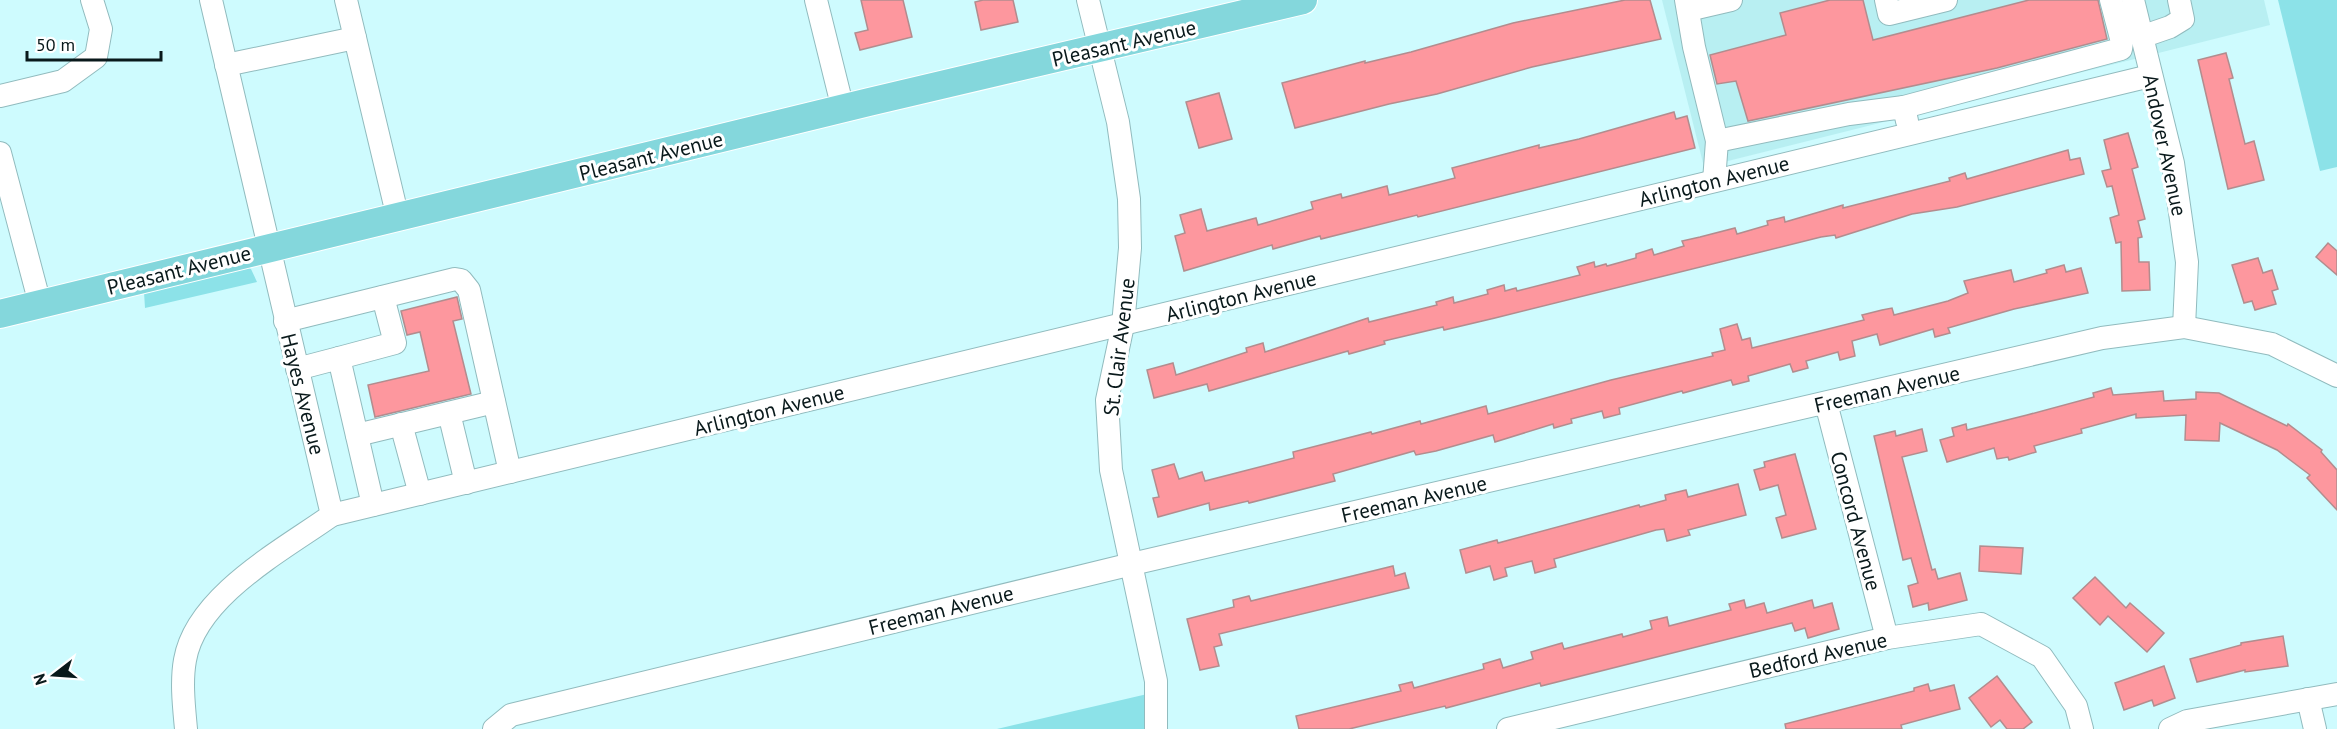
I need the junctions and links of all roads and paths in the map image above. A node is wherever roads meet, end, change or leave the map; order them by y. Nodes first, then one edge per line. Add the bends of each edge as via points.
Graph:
1 (92, 0) edge
2 (211, 0) edge
3 (346, 0) edge
4 (816, 0) edge
5 (1088, 0) edge
6 (1303, 0) edge
7 (1731, 0) edge
8 (1886, 0) edge
9 (1946, 0) edge
10 (2111, 0) edge
11 (2133, 0) edge
12 (2179, 0) edge
13 (1687, 5) edge
14 (1242, 7) edge
15 (2141, 37) junction
16 (355, 38) junction
17 (1099, 48) junction
18 (226, 65) junction
19 (2150, 75) junction
20 (0, 96) edge
21 (1904, 107) junction
22 (843, 109) junction
23 (1910, 134) junction
24 (1717, 141) junction
25 (0, 153) edge
26 (1714, 181) junction
27 (398, 218) junction
28 (268, 248) junction
29 (383, 297) junction
30 (40, 304) junction
31 (0, 314) edge
32 (285, 321) junction
33 (1123, 325) junction
34 (2184, 327) junction
35 (339, 358) junction
36 (297, 369) junction
37 (2337, 376) edge
38 (494, 402) junction
39 (1826, 404) junction
40 (449, 413) junction
41 (401, 424) junction
42 (357, 435) junction
43 (510, 472) junction
44 (466, 483) junction
45 (420, 494) junction
46 (374, 505) junction
47 (332, 515) junction
48 (1132, 564) junction
49 (1887, 638) junction
50 (2337, 694) edge
51 (2308, 699) junction
52 (186, 729) edge
53 (494, 729) edge
54 (1156, 729) edge
55 (1508, 729) edge
56 (2082, 729) edge
57 (2170, 729) edge
58 (2314, 729) edge

1 - 20 street via 101,29 96,57 63,81
2 - 18 street, Hayes Avenue
3 - 16 street
4 - 22 street
5 - 17 street, St. Clair Avenue
6 - 14 main road, Pleasant Avenue
7 - 13 street
8 - 9 street via 1889,14
10 - 21 street via 2121,49
11 - 15 street, Andover Avenue
12 - 15 street via 2183,19
13 - 24 street
14 - 17 main road, Pleasant Avenue
15 - 19 street, Andover Avenue
16 - 18 street
16 - 27 street
17 - 22 main road, Pleasant Avenue
17 - 33 street, St. Clair Avenue via 1118,122 1129,199 1130,248
18 - 28 street, Hayes Avenue
19 - 23 street, Arlington Avenue
19 - 34 street, Andover Avenue via 2173,163 2187,262
21 - 23 street
21 - 24 street
22 - 27 main road, Pleasant Avenue
23 - 26 street, Arlington Avenue
24 - 26 street
25 - 30 street
26 - 33 street, Arlington Avenue
27 - 28 main road, Pleasant Avenue
28 - 30 main road, Pleasant Avenue
28 - 32 street, Hayes Avenue
29 - 32 street
29 - 35 street via 395,343
29 - 38 street via 455,279 465,284
30 - 31 main road, Pleasant Avenue
32 - 36 street, Hayes Avenue
33 - 43 street, Arlington Avenue
33 - 48 street, St. Clair Avenue via 1107,400 1111,470
34 - 37 street, Freeman Avenue via 2272,344
34 - 39 street, Freeman Avenue via 2102,338
35 - 36 street
35 - 42 street
36 - 47 street, Hayes Avenue
38 - 40 street
38 - 43 street
39 - 48 street, Freeman Avenue
39 - 49 street, Concord Avenue
40 - 41 street
40 - 44 street
41 - 42 street
41 - 45 street
42 - 46 street
43 - 44 street, Arlington Avenue
44 - 45 street, Arlington Avenue
45 - 46 street, Arlington Avenue
46 - 47 street, Arlington Avenue
47 - 52 street via 233,585 194,630 185,660
48 - 53 street, Freeman Avenue via 511,715
48 - 54 street, St. Clair Avenue via 1156,681
49 - 55 street, Bedford Avenue
49 - 56 street, Bedford Avenue via 1981,624 2043,657 2076,706
50 - 51 street
51 - 57 street via 2187,721
51 - 58 street

